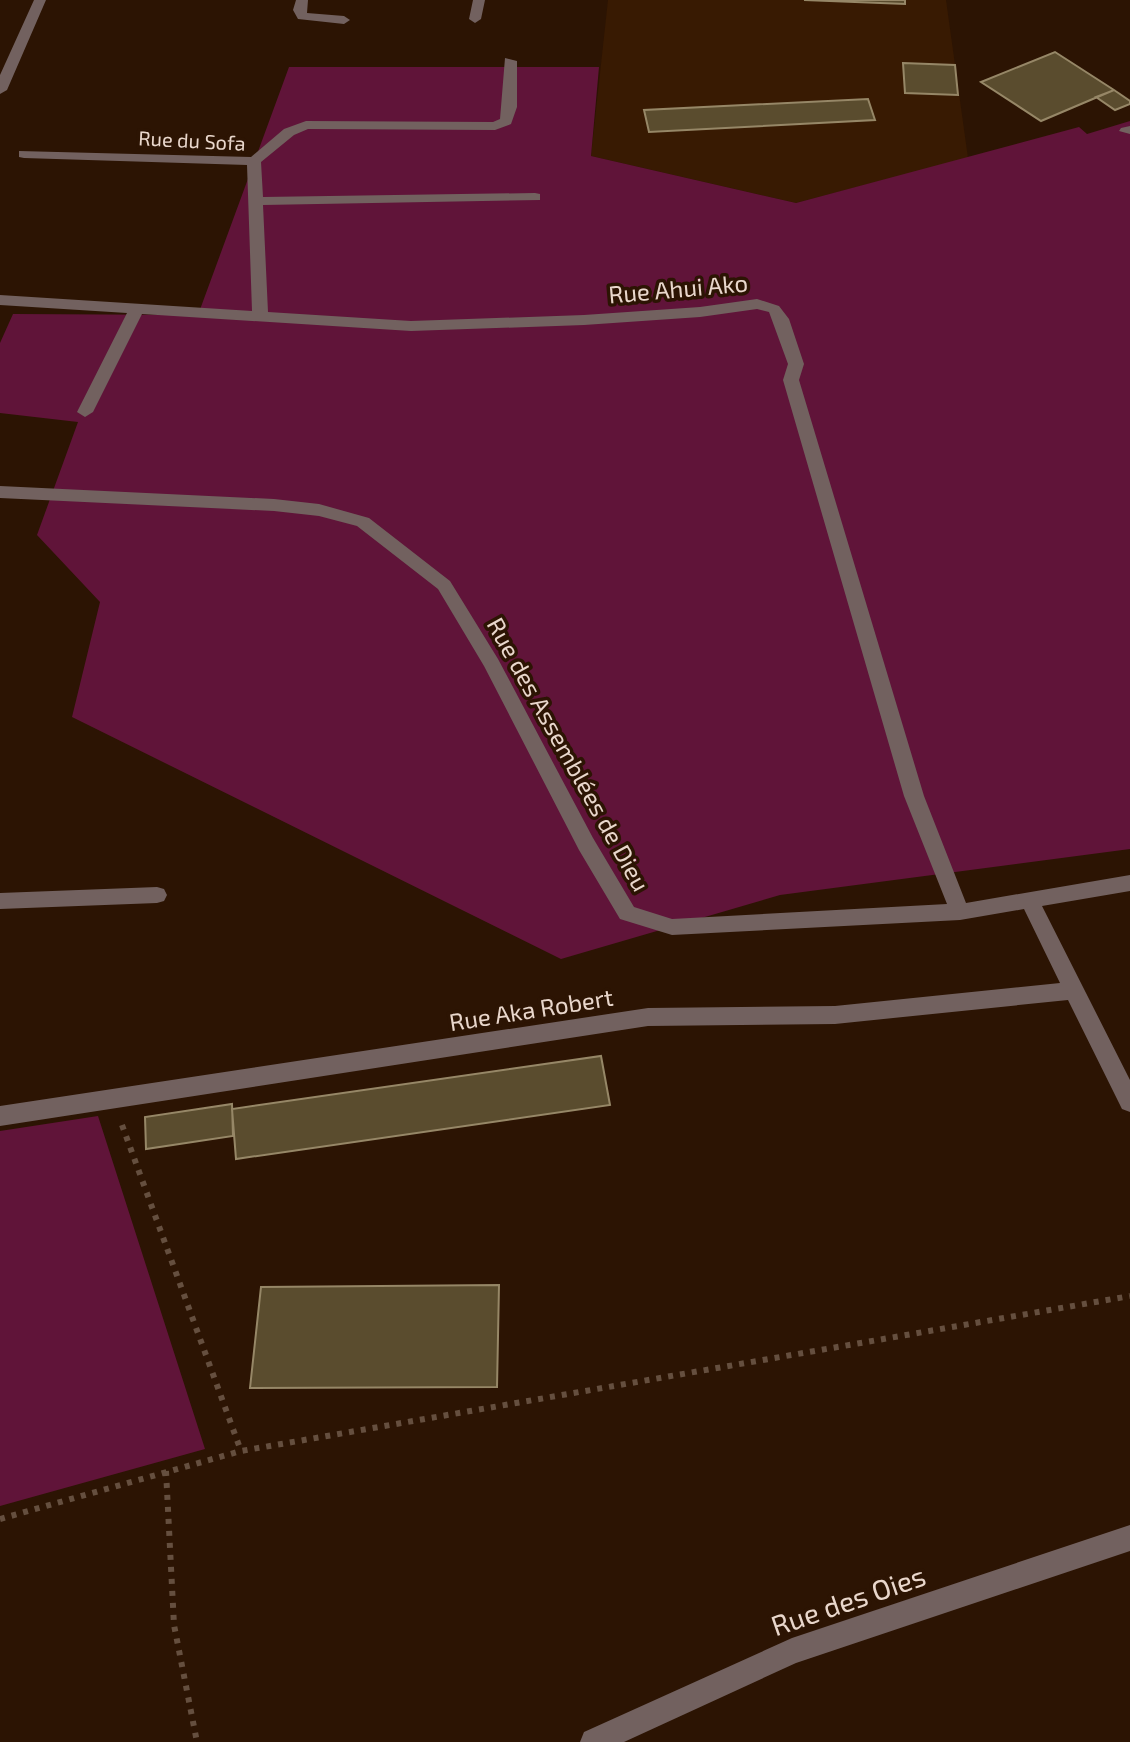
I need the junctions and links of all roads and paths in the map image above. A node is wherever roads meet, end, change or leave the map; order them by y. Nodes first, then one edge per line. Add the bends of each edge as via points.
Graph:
1 (40, 0) edge
2 (302, 0) edge
3 (479, 0) edge
4 (475, 19) dead end
5 (344, 20) dead end
6 (510, 61) dead end
7 (0, 90) edge
8 (24, 154) dead end
9 (254, 161) junction
10 (535, 197) dead end
11 (256, 201) junction
12 (0, 300) edge
13 (137, 309) junction
14 (260, 316) junction
15 (85, 412) dead end
16 (0, 492) edge
17 (1130, 883) edge
18 (157, 895) dead end
19 (1029, 900) junction
20 (0, 901) edge
21 (960, 912) junction
22 (1074, 990) junction
23 (113, 1101) junction
24 (1130, 1102) edge
25 (0, 1116) edge
26 (1130, 1296) edge
27 (241, 1451) junction
28 (166, 1471) junction
29 (0, 1519) edge
30 (1130, 1538) edge
31 (197, 1742) edge
32 (594, 1742) edge

1 - 7 street
2 - 5 street via 303,16
3 - 4 street
6 - 9 street via 510,107 506,121 495,126 306,125
8 - 9 street, Rue du Sofa
9 - 11 street, Rue du Sofa
10 - 11 street
11 - 14 street, Rue du Sofa
12 - 13 street, Rue Ahui Ako
13 - 14 street, Rue Ahui Ako
13 - 15 street
14 - 21 street, Rue Ahui Ako via 411,326 584,320 740,304 774,309 796,364 791,380 880,690
16 - 21 street, Rue des Assemblées de Dieu via 274,505 363,522 444,585 627,913 672,927
17 - 19 street, Rue des Assemblées de Dieu
18 - 20 street
19 - 21 street, Rue des Assemblées de Dieu
19 - 22 street
22 - 23 street, Rue Aka Robert via 835,1015 648,1017
22 - 24 street
23 - 25 street, Rue Aka Robert
23 - 27 path
26 - 27 path
27 - 28 path
28 - 29 path
28 - 31 path via 174,1625
30 - 32 street, Rue des Oies via 792,1651

